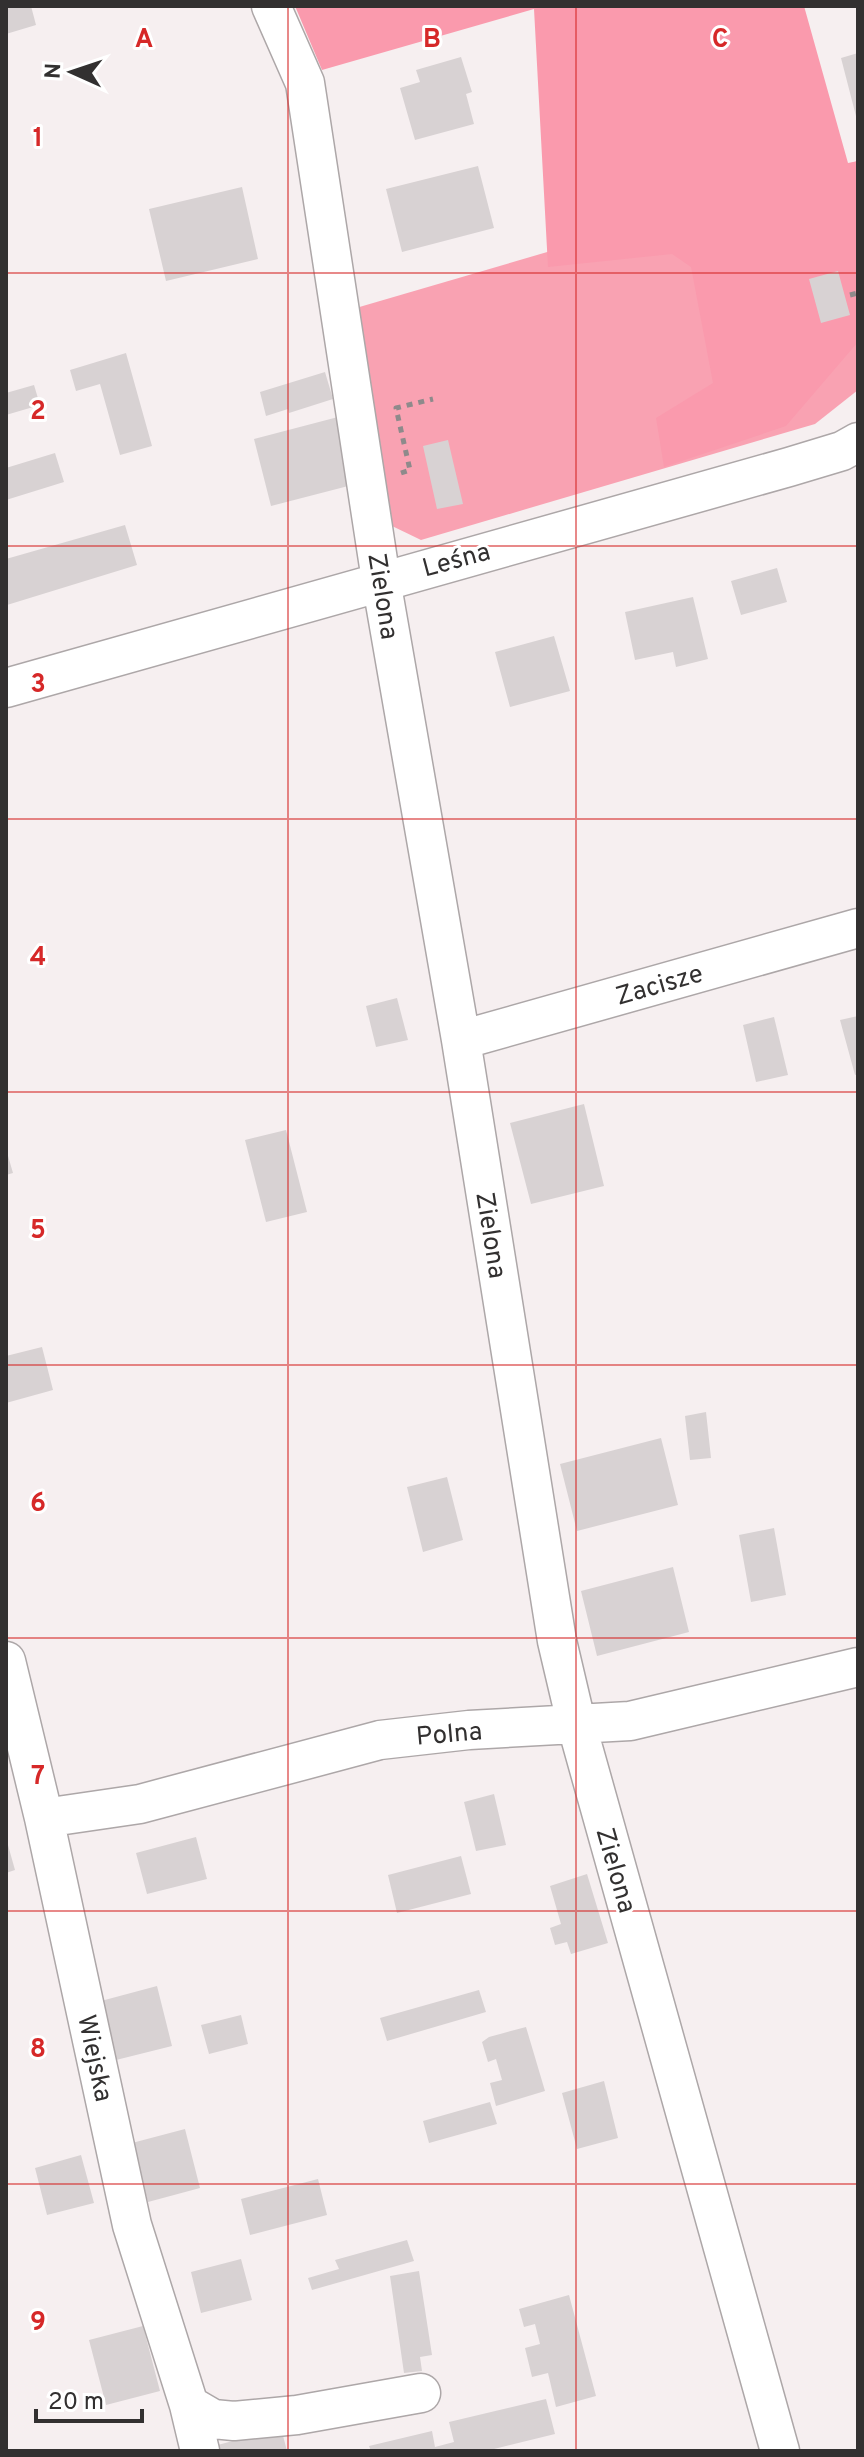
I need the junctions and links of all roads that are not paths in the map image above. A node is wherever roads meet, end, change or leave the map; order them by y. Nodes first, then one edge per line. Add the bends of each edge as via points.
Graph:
1 (271, 6) edge
2 (858, 442) edge
3 (381, 580) junction
4 (6, 688) edge
5 (858, 928) edge
6 (461, 1040) junction
7 (6, 1661) edge
8 (858, 1667) edge
9 (577, 1726) junction
10 (44, 1818) junction
11 (421, 2393) dead end
12 (189, 2405) junction
13 (200, 2451) edge
14 (780, 2451) edge

1 - 3 street, Zielona via 305,83
2 - 3 street, Leśna via 789,467
3 - 4 street, Leśna
3 - 6 street, Zielona
5 - 6 street, Zacisze
6 - 9 street, Zielona via 557,1641
7 - 10 street, Wiejska
8 - 9 street, Polna via 630,1721
9 - 10 street, Polna via 380,1740 140,1804
9 - 14 street, Zielona
10 - 12 street, Wiejska via 132,2225
11 - 12 street via 234,2421 213,2419
12 - 13 street, Wiejska

